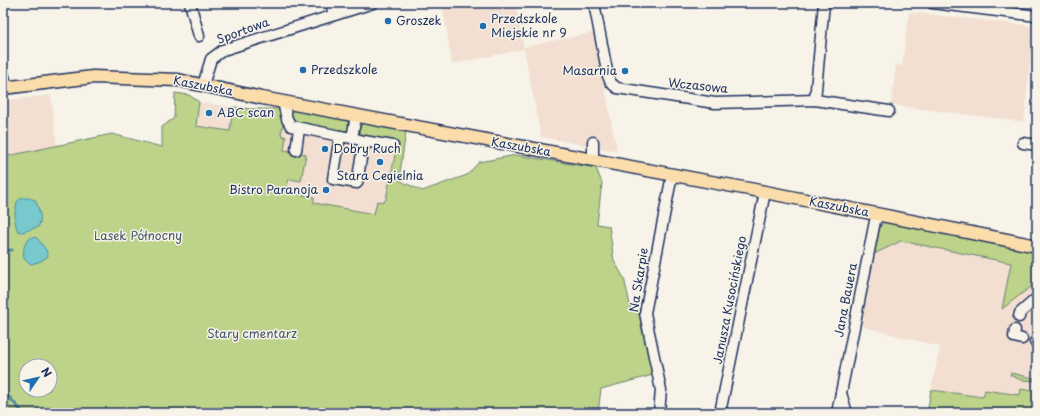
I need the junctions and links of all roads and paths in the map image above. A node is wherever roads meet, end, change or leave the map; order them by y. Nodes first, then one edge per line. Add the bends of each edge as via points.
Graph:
1 (190, 3) edge
2 (331, 3) edge
3 (373, 3) edge
4 (594, 3) edge
5 (824, 3) edge
6 (932, 3) edge
7 (334, 15) junction
8 (1037, 16) edge
9 (199, 36) dead end
10 (3, 73) edge
11 (203, 85) junction
12 (5, 87) edge
13 (815, 100) junction
14 (283, 102) junction
15 (889, 111) dead end
16 (356, 116) junction
17 (300, 129) junction
18 (340, 136) junction
19 (352, 138) junction
20 (364, 141) junction
21 (593, 142) dead end
22 (1023, 143) dead end
23 (1037, 145) edge
24 (393, 146) dead end
25 (296, 150) dead end
26 (593, 160) junction
27 (672, 175) junction
28 (765, 192) junction
29 (879, 215) junction
30 (1037, 246) edge
31 (1037, 298) edge
32 (1019, 318) dead end
33 (1015, 330) dead end
34 (1022, 339) dead end
35 (841, 392) junction
36 (658, 413) edge
37 (720, 413) edge
38 (837, 413) edge
39 (847, 413) edge

1 - 9 street
2 - 7 street
3 - 7 street, Sportowa
4 - 13 street, Wczasowa via 608,76 614,87 714,103
5 - 13 street
6 - 8 street
7 - 11 street, Sportowa via 223,50 212,59
10 - 12 street
11 - 12 main road, Kaszubska via 158,78 93,77
11 - 14 main road, Kaszubska
13 - 15 street, Wczasowa
14 - 16 main road, Kaszubska
14 - 17 street via 287,122
16 - 19 street
16 - 26 main road, Kaszubska
17 - 18 street
17 - 25 street
18 - 19 street
18 - 20 street via 333,179 357,184
19 - 20 street
20 - 24 street
21 - 26 street
22 - 23 street
26 - 27 main road, Kaszubska
27 - 28 main road, Kaszubska
27 - 36 street, Na Skarpie via 645,313 661,390
28 - 29 main road, Kaszubska
28 - 37 street, Janusza Kusocińskiego
29 - 30 main road, Kaszubska
29 - 35 street, Jana Bauera via 875,220
31 - 32 street via 1020,313
33 - 34 street via 1014,337
35 - 38 street, Jana Bauera
35 - 39 street, Jana Bauera

